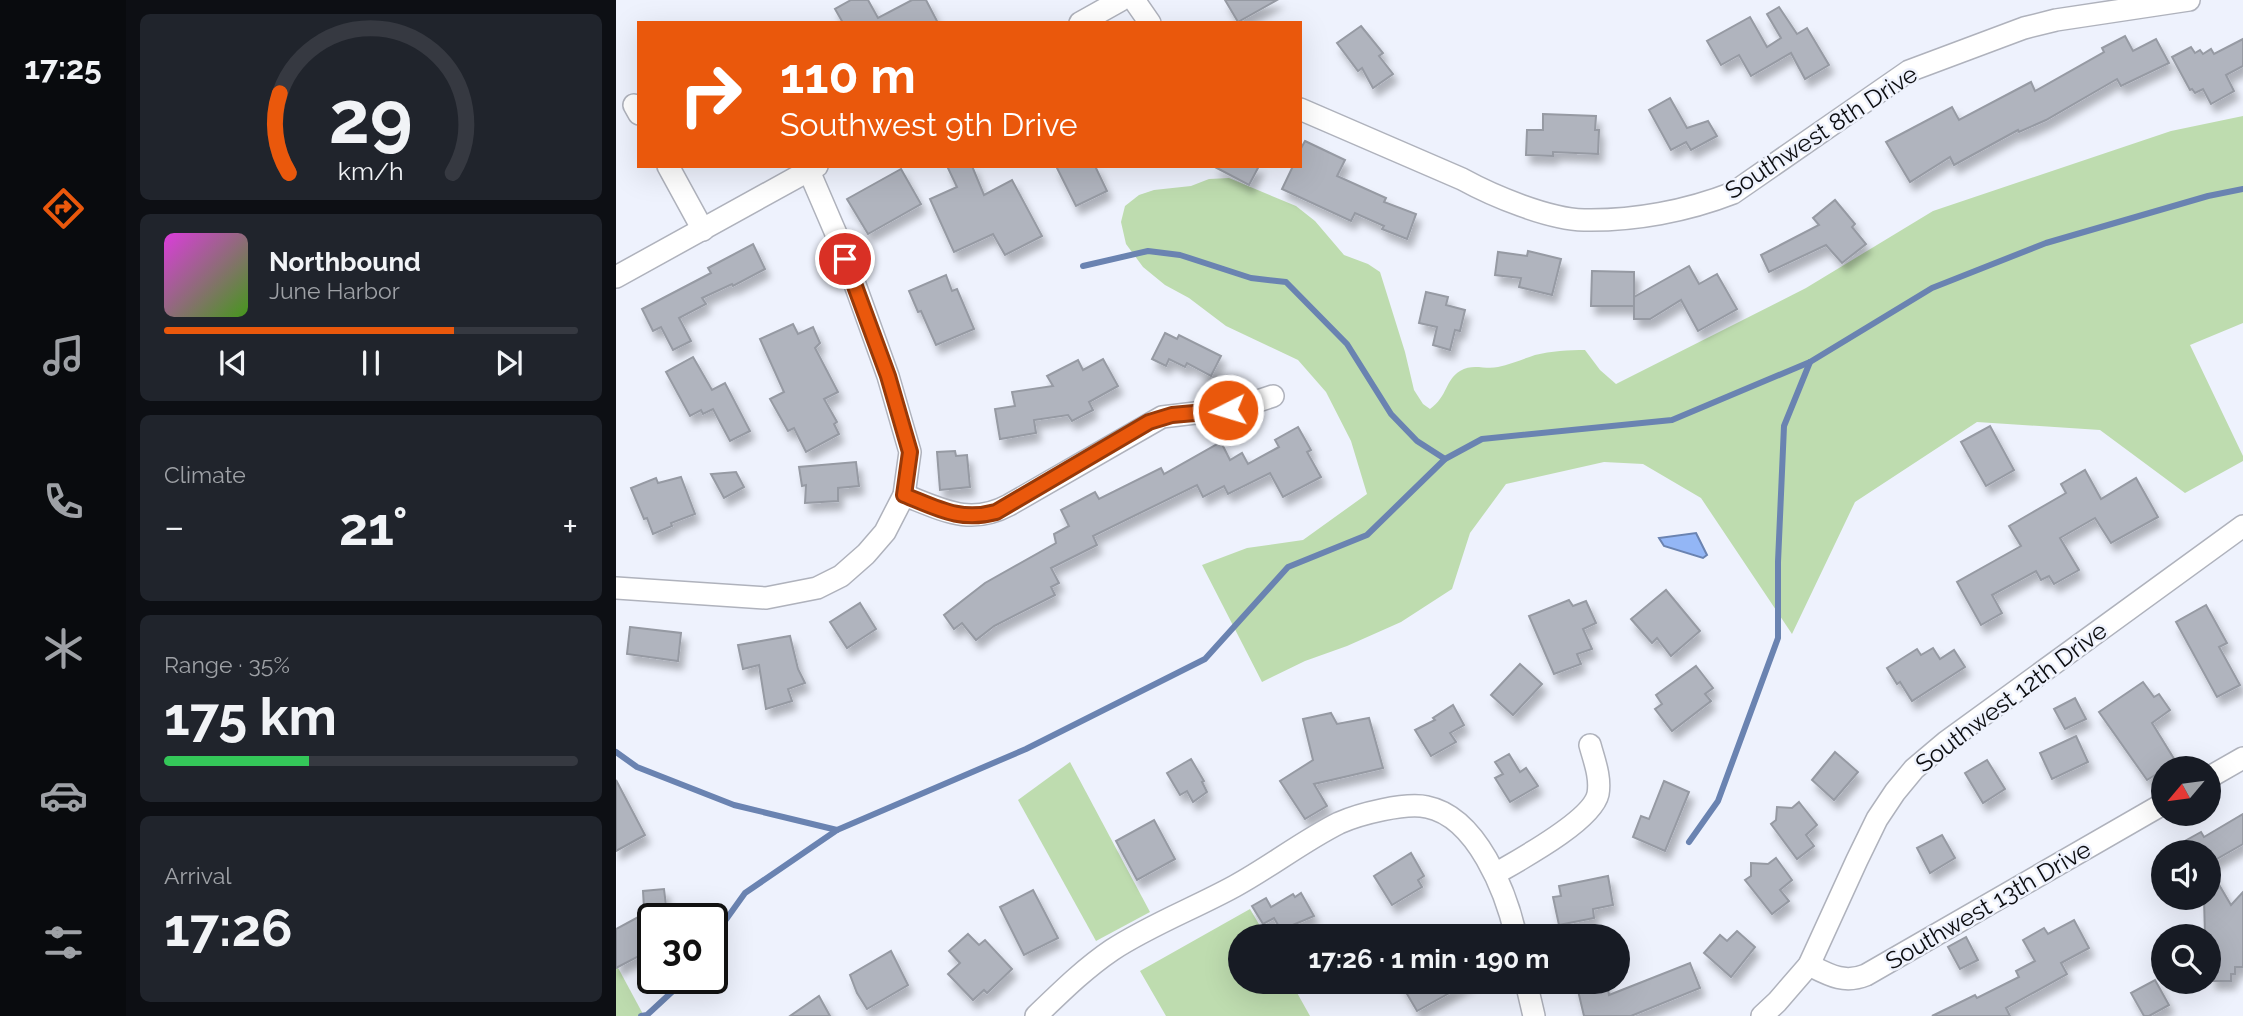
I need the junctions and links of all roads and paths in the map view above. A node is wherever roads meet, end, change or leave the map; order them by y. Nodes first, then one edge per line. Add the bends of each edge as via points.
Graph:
1 (1121, 0) edge
2 (1135, 0) edge
3 (2189, 0) edge
4 (1084, 21) edge
5 (1149, 21) edge
6 (1302, 110) edge
7 (669, 168) edge
8 (813, 169) edge
9 (703, 230) junction
10 (616, 277) edge
11 (1273, 396) dead end
12 (904, 495) junction
13 (2243, 526) edge
14 (616, 588) edge
15 (1590, 745) dead end
16 (2243, 758) edge
17 (2221, 771) edge
18 (2151, 811) edge
19 (1495, 874) junction
20 (1513, 924) edge
21 (1809, 965) junction
22 (1529, 994) edge
23 (1036, 1016) edge
24 (1534, 1016) edge
25 (1762, 1016) edge

1 - 4 street
2 - 5 street
3 - 6 street, Southwest 8th Drive via 2024,28 1909,71 1733,193 1655,215 1582,220 1531,209
7 - 9 street
8 - 9 street
8 - 12 street via 888,376 910,452
9 - 10 street
11 - 12 street via 1237,408 1162,417 996,512 969,517
12 - 14 street via 885,532 866,554 841,576 817,587 766,598
13 - 21 street, Southwest 12th Drive via 1913,769 1877,819
15 - 19 street via 1599,791 1590,809
16 - 17 street
18 - 21 street, Southwest 13th Drive via 1866,975 1839,979
19 - 20 street
19 - 23 street via 1462,826 1426,806 1406,806 1340,822 1236,886 1115,948
21 - 25 street, Southwest 12th Drive
22 - 24 street

